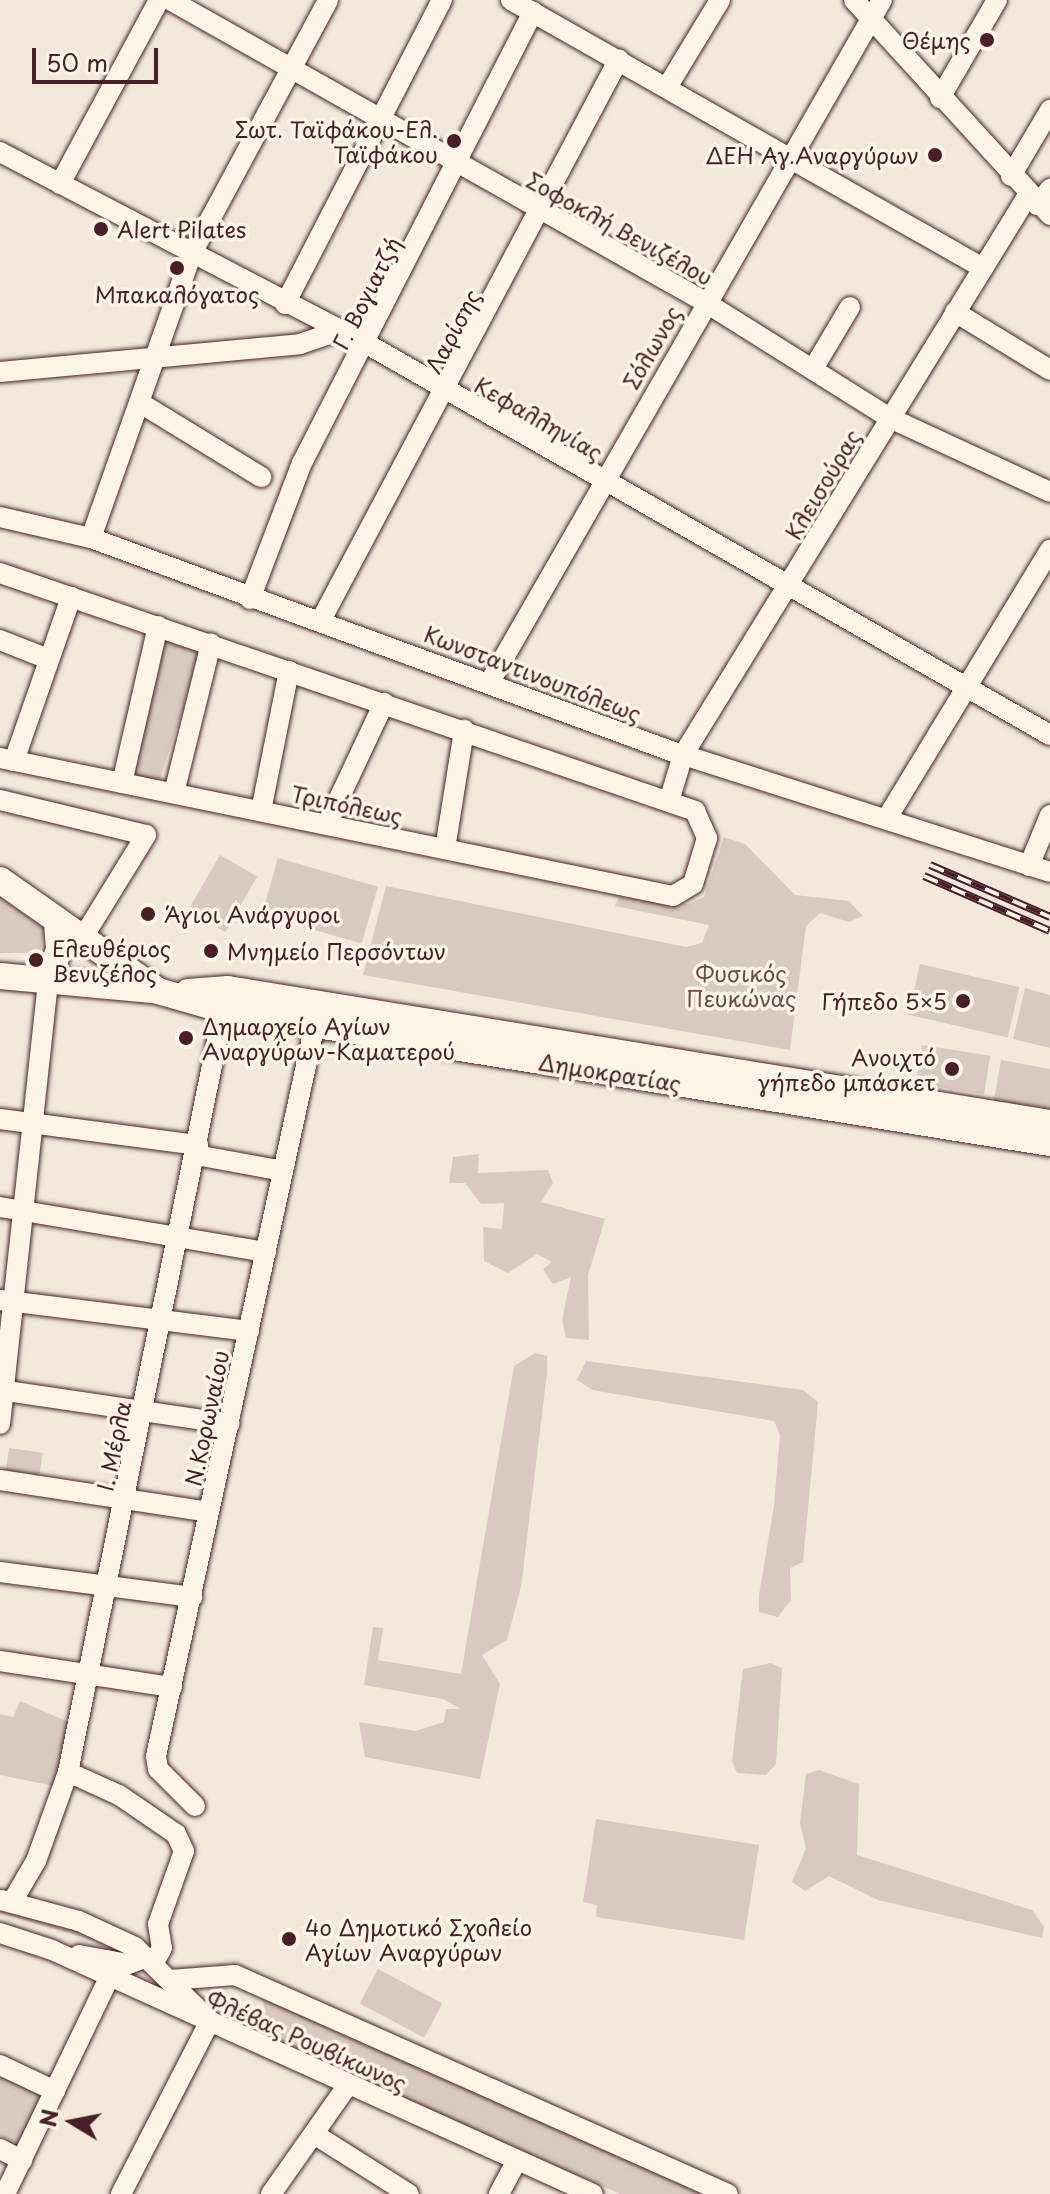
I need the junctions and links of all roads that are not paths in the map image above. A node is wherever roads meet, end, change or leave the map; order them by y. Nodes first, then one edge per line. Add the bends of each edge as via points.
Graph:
1 (159, 0) edge
2 (170, 0) edge
3 (328, 0) edge
4 (442, 0) edge
5 (511, 0) edge
6 (720, 0) edge
7 (854, 0) edge
8 (882, 0) edge
9 (997, 0) edge
10 (533, 12) junction
11 (871, 20) junction
12 (619, 59) junction
13 (291, 67) junction
14 (669, 84) junction
15 (940, 98) junction
16 (1050, 110) edge
17 (380, 120) junction
18 (0, 152) edge
19 (790, 154) junction
20 (458, 165) junction
21 (1011, 176) junction
22 (60, 184) junction
23 (1041, 202) edge
24 (542, 213) junction
25 (192, 253) junction
26 (983, 268) junction
27 (705, 302) junction
28 (285, 304) junction
29 (850, 307) dead end
30 (955, 312) junction
31 (335, 332) junction
32 (367, 344) junction
33 (160, 357) junction
34 (813, 369) junction
35 (1050, 370) edge
36 (0, 372) edge
37 (447, 392) junction
38 (142, 404) junction
39 (890, 418) junction
40 (261, 477) dead end
41 (602, 481) junction
42 (1050, 492) edge
43 (0, 517) edge
44 (91, 538) junction
45 (1050, 550) edge
46 (0, 573) edge
47 (786, 589) junction
48 (71, 597) junction
49 (250, 599) junction
50 (320, 622) junction
51 (158, 626) junction
52 (0, 640) edge
53 (211, 643) junction
54 (48, 659) junction
55 (289, 671) junction
56 (491, 680) junction
57 (961, 688) junction
58 (384, 703) junction
59 (464, 730) junction
60 (1050, 735) edge
61 (683, 755) junction
62 (7, 759) edge
63 (122, 783) junction
64 (174, 793) junction
65 (0, 800) edge
66 (669, 801) junction
67 (261, 811) junction
68 (1050, 815) edge
69 (887, 818) junction
70 (327, 824) junction
71 (445, 849) junction
72 (1029, 866) junction
73 (1050, 872) edge
74 (0, 880) edge
75 (57, 922) junction
76 (82, 939) junction
77 (0, 976) edge
78 (48, 980) junction
79 (165, 992) junction
80 (226, 999) junction
81 (315, 1024) junction
82 (0, 1119) edge
83 (32, 1123) junction
84 (1050, 1123) edge
85 (1050, 1143) edge
86 (197, 1150) junction
87 (283, 1171) junction
88 (0, 1207) edge
89 (24, 1210) junction
90 (180, 1232) junction
91 (266, 1252) junction
92 (8, 1300) edge
93 (163, 1318) junction
94 (249, 1331) junction
95 (3, 1390) edge
96 (145, 1409) junction
97 (0, 1424) edge
98 (229, 1424) junction
99 (0, 1480) edge
100 (127, 1496) junction
101 (209, 1512) junction
102 (0, 1572) edge
103 (109, 1585) junction
104 (192, 1597) junction
105 (0, 1661) edge
106 (90, 1674) junction
107 (172, 1687) junction
108 (68, 1772) junction
109 (195, 1806) dead end
110 (6, 1901) edge
111 (0, 1933) edge
112 (52, 1950) junction
113 (150, 1961) junction
114 (109, 1978) junction
115 (170, 1980) junction
116 (210, 2021) junction
117 (0, 2065) edge
118 (348, 2085) junction
119 (55, 2091) junction
120 (314, 2134) junction
121 (0, 2149) edge
122 (22, 2160) junction
123 (517, 2160) junction
124 (397, 2191) edge
125 (5, 2194) edge
126 (121, 2194) edge
127 (271, 2194) edge
128 (499, 2194) edge
129 (593, 2194) edge
130 (728, 2194) edge

1 - 22 street
2 - 13 street, Σοφοκλή Βενιζέλου
3 - 13 street
4 - 17 street
5 - 10 street
6 - 14 street
7 - 11 street
8 - 11 street, Σόλωνος
9 - 15 street
10 - 12 street
10 - 20 street, Γ. Βογιατζή
11 - 15 street
11 - 19 street, Σόλωνος
12 - 14 street
12 - 24 street, Λαρίσης
13 - 17 street, Σοφοκλή Βενιζέλου
13 - 25 street
14 - 19 street
15 - 21 street
16 - 21 street
17 - 20 street, Σοφοκλή Βενιζέλου
17 - 28 street
18 - 22 street, Κεφαλληνίας
19 - 26 street
19 - 27 street, Σόλωνος
20 - 24 street, Σοφοκλή Βενιζέλου
20 - 32 street, Γ. Βογιατζή
21 - 23 street
22 - 25 street, Κεφαλληνίας
23 - 26 street, Κλεισούρας
24 - 27 street, Σοφοκλή Βενιζέλου
24 - 37 street, Λαρίσης
25 - 28 street, Κεφαλληνίας
25 - 33 street
26 - 30 street, Κλεισούρας
27 - 34 street, Σοφοκλή Βενιζέλου
27 - 41 street, Σόλωνος
28 - 31 street, Κεφαλληνίας
29 - 34 street
30 - 35 street
30 - 39 street, Κλεισούρας
31 - 32 street, Κεφαλληνίας
31 - 33 street via 300,344
32 - 37 street, Κεφαλληνίας
32 - 49 street, Γ. Βογιατζή via 302,463
33 - 36 street
33 - 38 street
34 - 39 street, Σοφοκλή Βενιζέλου
37 - 41 street, Κεφαλληνίας
37 - 50 street, Λαρίσης
38 - 40 street
38 - 44 street
39 - 42 street, Σοφοκλή Βενιζέλου
39 - 47 street, Κλεισούρας
41 - 47 street, Κεφαλληνίας
41 - 56 street, Σόλωνος
43 - 44 street, Κωνσταντινουπόλεως
44 - 49 street, Κωνσταντινουπόλεως
45 - 57 street
46 - 48 street
47 - 57 street, Κεφαλληνίας
47 - 61 street, Κλεισούρας
48 - 51 street
48 - 54 street
49 - 50 street, Κωνσταντινουπόλεως
50 - 56 street, Κωνσταντινουπόλεως
51 - 53 street
51 - 63 street
52 - 54 street
53 - 55 street
53 - 64 street
54 - 62 street
55 - 58 street
55 - 67 street
56 - 61 street, Κωνσταντινουπόλεως
57 - 60 street, Κεφαλληνίας
57 - 69 street
58 - 59 street
58 - 70 street
59 - 66 street
59 - 71 street
61 - 66 street, Κλεισούρας
61 - 69 street, Κωνσταντινουπόλεως
62 - 63 street, Τριπόλεως
63 - 64 street, Τριπόλεως
64 - 67 street, Τριπόλεως
65 - 76 street via 146,835
66 - 71 street, Τριπόλεως via 705,821 707,838 683,894
67 - 70 street, Τριπόλεως
68 - 72 street
69 - 72 street, Κωνσταντινουπόλεως
70 - 71 street, Τριπόλεως
72 - 73 street, Κωνσταντινουπόλεως
74 - 75 main road, Δημοκρατίας
75 - 76 main road, Δημοκρατίας
75 - 78 main road via 59,950
76 - 79 main road, Δημοκρατίας
77 - 78 main road
78 - 79 main road
78 - 83 street
79 - 80 main road, Δημοκρατίας
80 - 81 main road, Δημοκρατίας
80 - 84 main road, Δημοκρατίας
80 - 86 street, Ι. Μέρλα
81 - 85 main road, Δημοκρατίας
81 - 87 street, Ν.Κορωναίου
82 - 83 street
83 - 86 street
83 - 89 street
86 - 87 street
86 - 90 street, Ι. Μέρλα
87 - 91 street, Ν.Κορωναίου
88 - 89 street
89 - 90 street
89 - 92 street
90 - 91 street
90 - 93 street, Ι. Μέρλα
91 - 94 street, Ν.Κορωναίου
92 - 93 street
92 - 95 street
93 - 94 street
93 - 96 street, Ι. Μέρλα
94 - 98 street, Ν.Κορωναίου
95 - 96 street
95 - 97 street
96 - 98 street
96 - 100 street, Ι. Μέρλα
98 - 101 street, Ν.Κορωναίου
99 - 100 street
100 - 101 street
100 - 103 street, Ι. Μέρλα
101 - 104 street, Ν.Κορωναίου
102 - 103 street
103 - 104 street
103 - 106 street, Ι. Μέρλα
104 - 107 street, Ν.Κορωναίου
105 - 106 street
106 - 107 street
106 - 108 street, Ι. Μέρλα
107 - 109 street, Ν.Κορωναίου via 156,1764
108 - 110 street, Ι. Μέρλα via 36,1861
108 - 113 street via 131,1803 176,1834 184,1851 158,1924 163,1940
110 - 113 street via 97,1928
111 - 112 street, Φλέβας Ρουβίκωνος
112 - 113 street via 128,1964
112 - 114 street, Φλέβας Ρουβίκωνος
113 - 115 street
114 - 116 street, Φλέβας Ρουβίκωνος
114 - 119 street
115 - 116 street
115 - 130 street via 235,1975
116 - 118 street, Φλέβας Ρουβίκωνος
116 - 126 street
117 - 119 street
118 - 120 street
118 - 123 street, Φλέβας Ρουβίκωνος
119 - 122 street
120 - 124 street
120 - 127 street
121 - 122 street
122 - 125 street
123 - 128 street
123 - 129 street, Φλέβας Ρουβίκωνος

